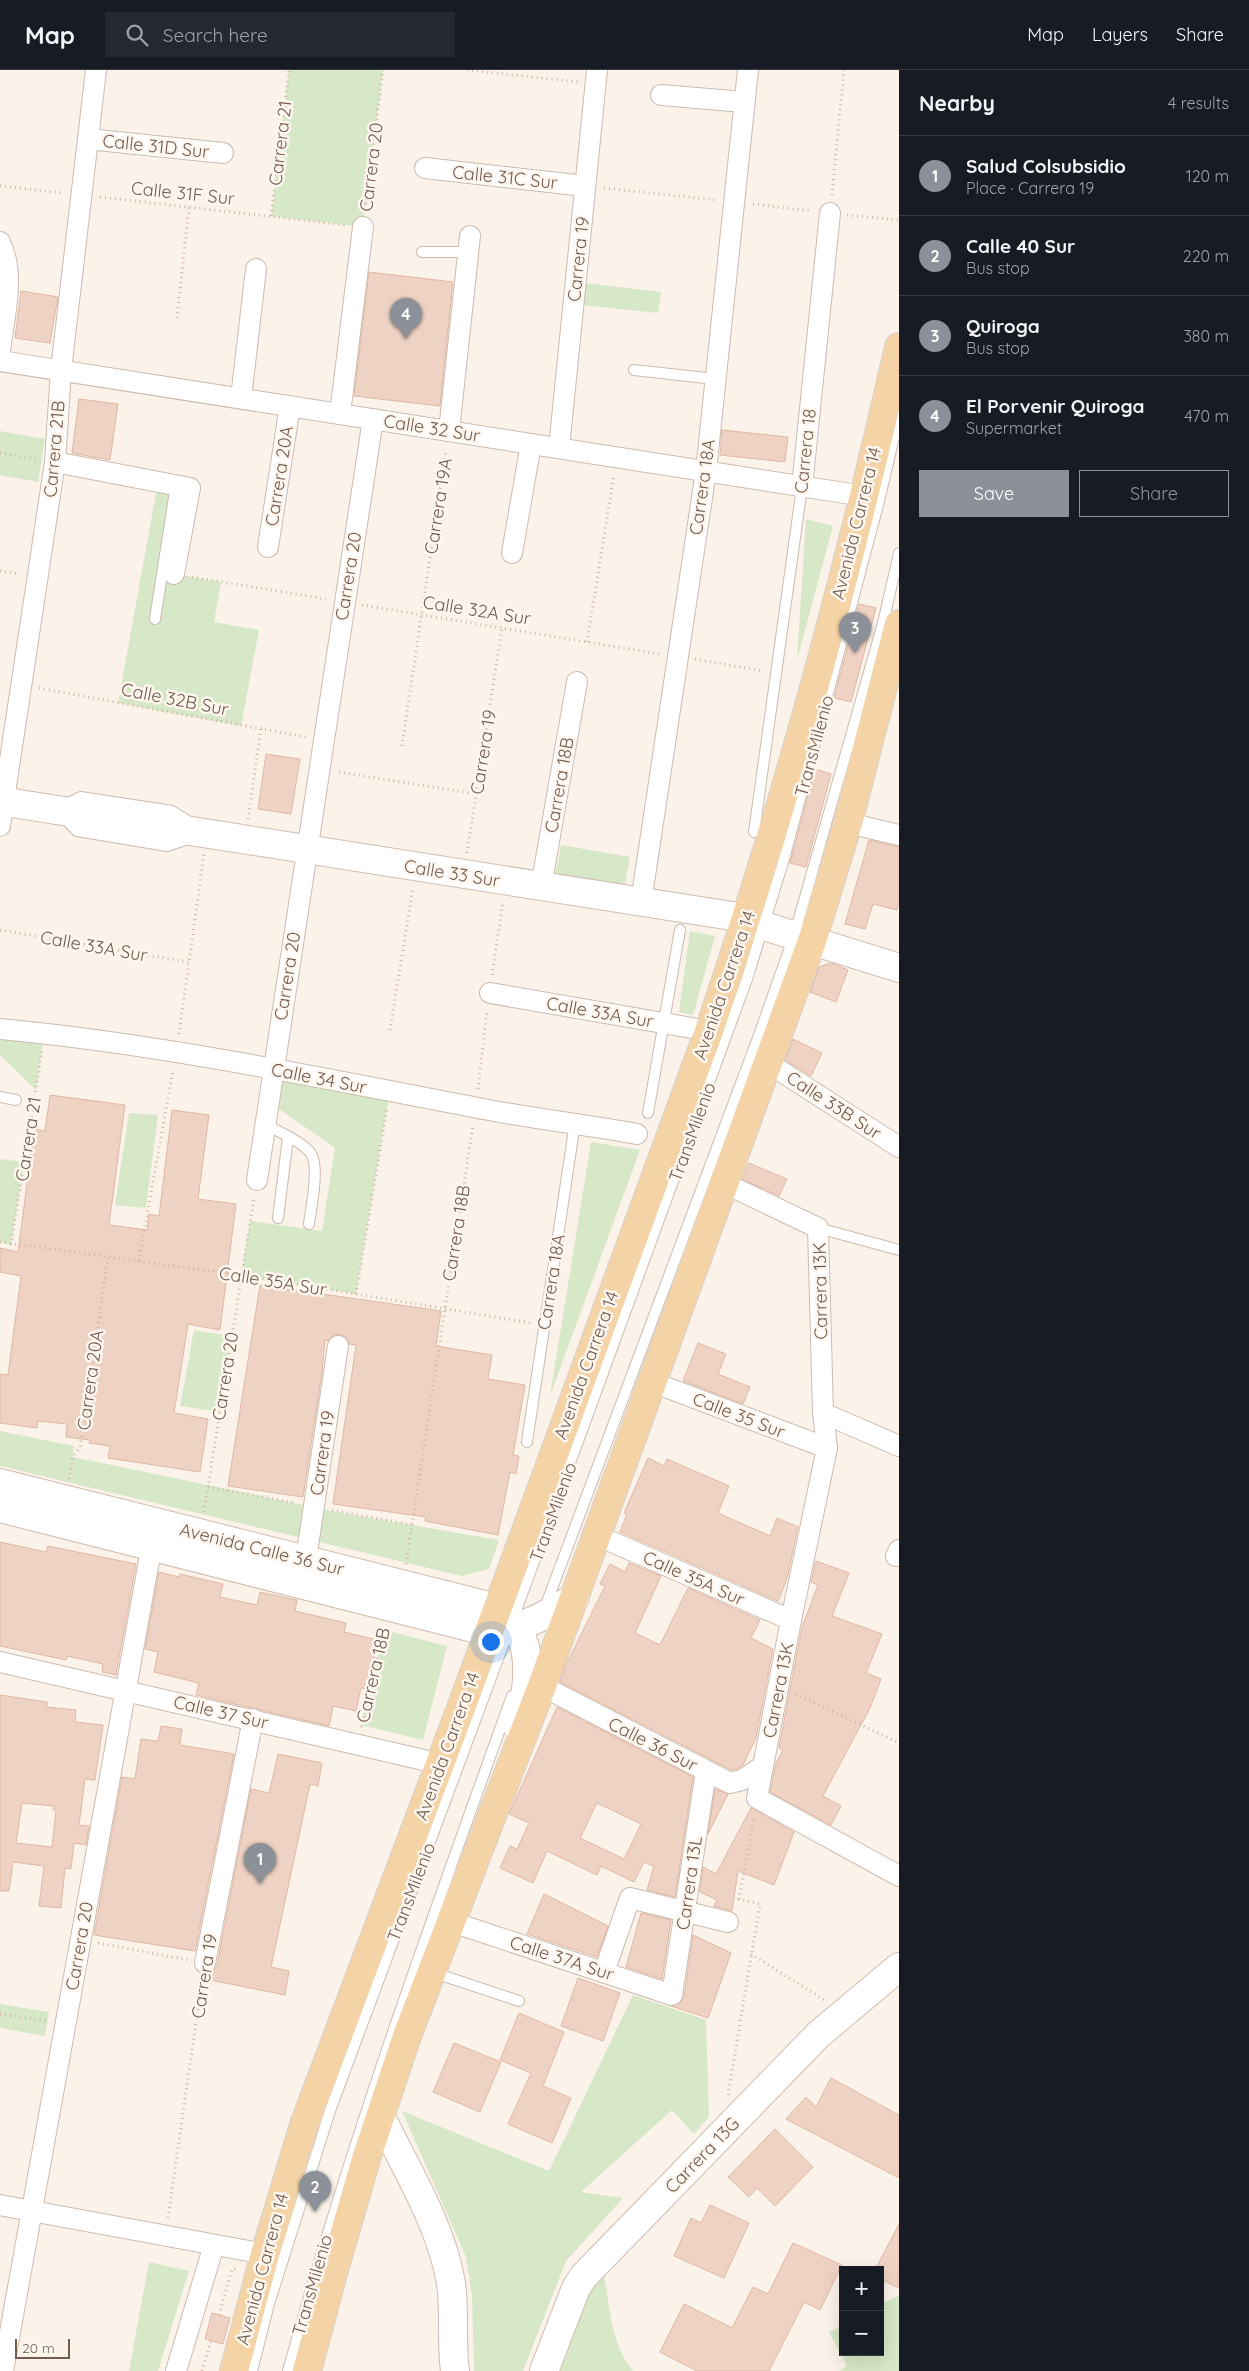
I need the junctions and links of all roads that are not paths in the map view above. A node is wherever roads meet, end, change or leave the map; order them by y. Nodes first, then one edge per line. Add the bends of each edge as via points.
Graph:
1 (96, 70) edge
2 (748, 70) edge
3 (596, 77) edge
4 (661, 95) dead end
5 (744, 102) junction
6 (88, 139) junction
7 (223, 153) dead end
8 (425, 168) dead end
9 (585, 186) junction
10 (830, 213) road end
11 (363, 227) road end
12 (0, 242) edge
13 (469, 244) joint
14 (422, 252) dead end
15 (256, 269) dead end
16 (899, 347) edge
17 (0, 351) edge
18 (0, 361) edge
19 (60, 370) junction
20 (634, 370) dead end
21 (715, 379) junction
22 (241, 398) junction
23 (290, 406) junction
24 (340, 414) junction
25 (899, 416) edge
26 (372, 419) junction
27 (449, 431) junction
28 (531, 444) junction
29 (559, 448) junction
30 (55, 462) junction
31 (706, 471) junction
32 (183, 487) junction
33 (802, 487) junction
34 (864, 496) junction
35 (268, 547) dead end
36 (512, 553) dead end
37 (899, 553) edge
38 (174, 574) road end
39 (155, 619) dead end
40 (899, 624) edge
41 (577, 682) dead end
42 (1, 810) edge
43 (848, 823) junction
44 (754, 832) dead end
45 (899, 835) edge
46 (306, 850) junction
47 (541, 887) junction
48 (641, 902) junction
49 (755, 924) junction
50 (680, 930) dead end
51 (803, 938) junction
52 (899, 968) edge
53 (490, 994) road end
54 (664, 1023) junction
55 (0, 1029) edge
56 (709, 1031) junction
57 (768, 1063) junction
58 (273, 1069) junction
59 (0, 1097) edge
60 (16, 1100) dead end
61 (648, 1113) dead end
62 (575, 1123) junction
63 (265, 1124) junction
64 (636, 1134) dead end
65 (288, 1138) junction
66 (899, 1147) edge
67 (257, 1180) road end
68 (724, 1183) junction
69 (278, 1218) dead end
70 (309, 1224) dead end
71 (818, 1228) junction
72 (899, 1250) edge
73 (338, 1346) dead end
74 (652, 1382) junction
75 (823, 1413) junction
76 (527, 1442) dead end
77 (899, 1446) edge
78 (827, 1448) junction
79 (0, 1482) edge
80 (0, 1508) edge
81 (154, 1534) junction
82 (596, 1535) junction
83 (306, 1559) junction
84 (397, 1595) junction
85 (575, 1597) junction
86 (791, 1620) junction
87 (518, 1630) junction
88 (0, 1662) edge
89 (542, 1686) junction
90 (126, 1690) junction
91 (254, 1719) junction
92 (441, 1764) junction
93 (763, 1766) junction
94 (706, 1771) junction
95 (899, 1876) edge
96 (685, 1912) junction
97 (452, 1922) junction
98 (728, 1922) dead end
99 (205, 1963) road end
100 (899, 1967) edge
101 (432, 1972) junction
102 (604, 1972) junction
103 (672, 1995) joint
104 (519, 2000) dead end
105 (380, 2115) junction
106 (0, 2205) edge
107 (32, 2211) junction
108 (214, 2244) junction
109 (265, 2254) junction
110 (3, 2371) edge
111 (176, 2371) edge
112 (234, 2371) edge
113 (252, 2371) edge
114 (288, 2371) edge
115 (307, 2371) edge
116 (455, 2371) edge
117 (544, 2371) edge

1 - 6 street, Carrera 21B
2 - 5 street, Carrera 18A
3 - 9 street, Carrera 19
4 - 5 street
5 - 21 street, Carrera 18A
6 - 7 street, Calle 31D Sur
6 - 19 street, Carrera 21B
8 - 9 street, Calle 31C Sur
9 - 29 street, Carrera 19
10 - 33 street, Carrera 18
11 - 24 street, Carrera 20
12 - 17 street via 9,272
13 - 14 lane
13 - 27 street
15 - 22 street
16 - 34 main road, Avenida Carrera 14
18 - 19 street, Calle 32 Sur
19 - 22 street, Calle 32 Sur
19 - 30 street, Carrera 21B
20 - 21 lane
21 - 31 street, Carrera 18A
22 - 23 street, Calle 32 Sur
23 - 24 street, Calle 32 Sur
23 - 35 street, Carrera 20A
24 - 26 street, Calle 32 Sur
25 - 49 lane, TransMilenio via 784,860
26 - 27 street, Calle 32 Sur
26 - 46 street, Carrera 20
27 - 28 street, Calle 32 Sur
28 - 29 street, Calle 32 Sur
28 - 36 street
29 - 31 street, Calle 32 Sur
30 - 32 street
30 - 42 street, Carrera 21B
31 - 33 street, Calle 32 Sur
31 - 48 street, Carrera 18A
32 - 38 street
32 - 39 lane
33 - 34 street, Calle 32 Sur
33 - 44 lane, Carrera 18
34 - 49 main road, Avenida Carrera 14
37 - 51 lane, TransMilenio
40 - 43 main road
41 - 47 street, Carrera 18B
42 - 46 street, Calle 33 Sur via 56,810
43 - 45 street
43 - 51 main road
46 - 47 street, Calle 33 Sur
46 - 58 street, Carrera 20
47 - 48 street, Calle 33 Sur
48 - 49 street, Calle 33 Sur via 732,916
49 - 51 street, Calle 33 Sur
49 - 56 main road, Avenida Carrera 14
49 - 87 lane, TransMilenio via 726,1040
50 - 54 lane
51 - 52 street, Calle 33 Sur
51 - 57 main road
51 - 87 lane, TransMilenio via 759,1035
53 - 54 street, Calle 33A Sur
54 - 56 street, Calle 33A Sur
54 - 61 lane
55 - 58 street, Calle 34 Sur via 45,1033
56 - 87 main road, Avenida Carrera 14
57 - 66 street, Calle 33B Sur
57 - 68 main road
58 - 62 street, Calle 34 Sur via 476,1108
58 - 63 street, Carrera 20
59 - 60 lane
62 - 64 street, Calle 34 Sur
62 - 76 lane, Carrera 18A
63 - 65 lane
63 - 67 street, Carrera 20
65 - 69 lane
65 - 70 lane via 309,1150 314,1158
68 - 71 street
68 - 74 main road
71 - 72 lane
71 - 75 street, Carrera 13K
73 - 83 street, Carrera 19
74 - 78 street, Calle 35 Sur
74 - 82 main road
75 - 77 street
75 - 78 street, Carrera 13K
78 - 86 street, Carrera 13K
79 - 81 street, Avenida Calle 36 Sur via 66,1499
80 - 81 street, Avenida Calle 36 Sur
81 - 83 street, Avenida Calle 36 Sur via 200,1533
81 - 84 street, Avenida Calle 36 Sur
81 - 90 street, Carrera 20
82 - 85 main road
82 - 86 street, Calle 35A Sur
83 - 84 street, Avenida Calle 36 Sur
84 - 87 street, Avenida Calle 36 Sur
85 - 87 street
85 - 89 main road
86 - 93 street, Carrera 13K
87 - 92 main road, Avenida Carrera 14
87 - 97 street via 527,1677 522,1711 472,1851
87 - 113 lane, TransMilenio via 330,2111
87 - 114 lane, TransMilenio via 336,2201
88 - 90 street, Calle 37 Sur
89 - 94 street, Calle 36 Sur
89 - 97 main road
90 - 91 street, Calle 37 Sur
90 - 107 street, Carrera 20
91 - 92 street, Calle 37 Sur
91 - 99 street, Carrera 19
92 - 109 main road, Avenida Carrera 14 via 304,2126
93 - 94 street, Calle 36 Sur via 742,1780 730,1783
93 - 95 street, Carrera 13K via 757,1798
94 - 96 street, Carrera 13L
96 - 98 street
96 - 102 street via 630,1898
96 - 103 street, Carrera 13L
97 - 101 main road
97 - 102 street, Calle 37A Sur
100 - 117 street, Carrera 13G via 843,2012 800,2054 583,2277
101 - 104 lane
101 - 105 main road
102 - 103 street, Calle 37A Sur
105 - 115 main road
105 - 116 street via 430,2217 446,2262 451,2285
106 - 107 street
107 - 108 street
107 - 110 street, Carrera 20
108 - 109 street
108 - 111 street
109 - 112 main road, Avenida Carrera 14

